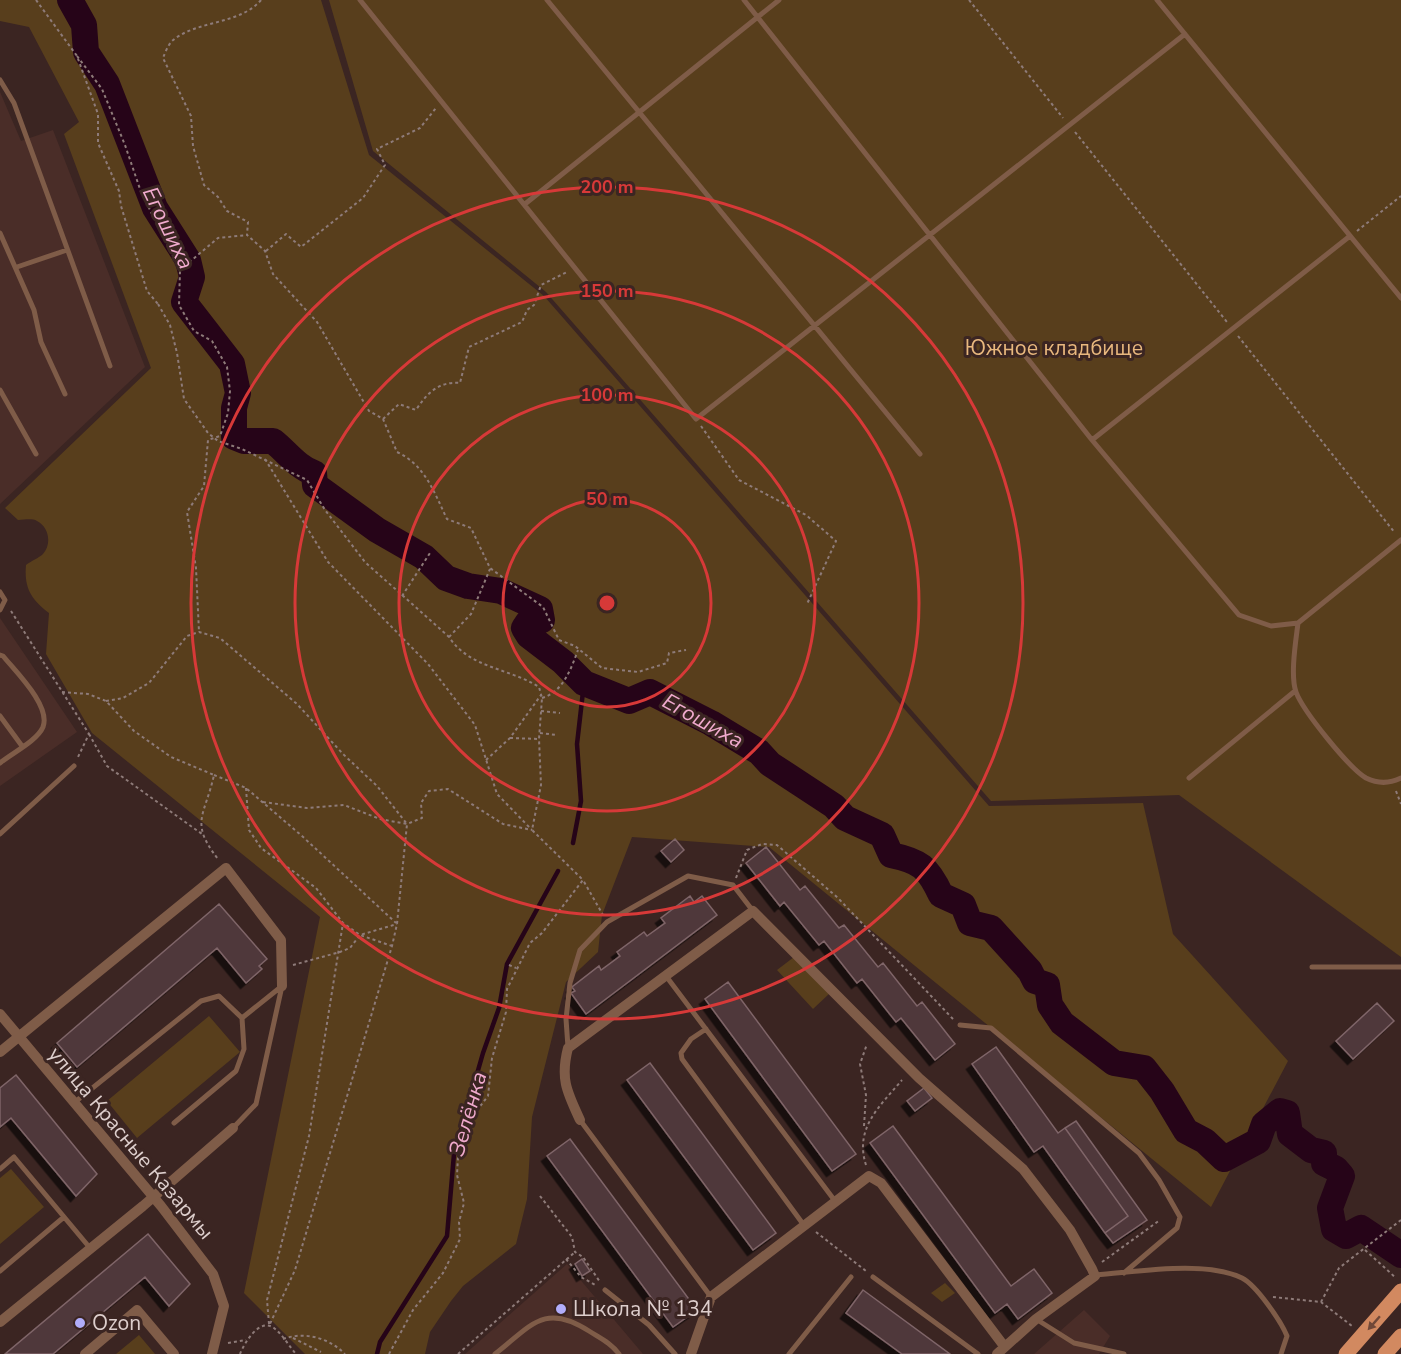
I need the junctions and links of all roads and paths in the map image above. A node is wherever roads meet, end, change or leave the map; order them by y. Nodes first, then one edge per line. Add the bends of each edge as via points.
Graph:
1 (36, 0) edge
2 (261, 0) edge
3 (360, 0) edge
4 (547, 0) edge
5 (744, 0) edge
6 (779, 0) edge
7 (969, 0) edge
8 (1157, 0) edge
9 (758, 17) junction
10 (1185, 34) junction
11 (78, 56) junction
12 (0, 80) edge
13 (442, 102) junction
14 (638, 113) junction
15 (1069, 125) junction
16 (1401, 196) edge
17 (525, 204) junction
18 (0, 233) edge
19 (930, 234) junction
20 (247, 235) junction
21 (1350, 236) junction
22 (67, 250) junction
23 (265, 251) junction
24 (17, 267) junction
25 (576, 268) junction
26 (180, 270) junction
27 (1401, 298) edge
28 (815, 325) junction
29 (1232, 329) junction
30 (110, 366) dead end
31 (0, 390) edge
32 (65, 394) dead end
33 (383, 419) junction
34 (696, 419) junction
35 (214, 438) junction
36 (1092, 440) junction
37 (920, 453) dead end
38 (36, 454) dead end
39 (265, 459) junction
40 (1401, 540) edge
41 (430, 553) dead end
42 (490, 568) junction
43 (0, 592) edge
44 (402, 596) junction
45 (5, 600) junction
46 (807, 604) dead end
47 (0, 610) edge
48 (1298, 623) junction
49 (199, 632) junction
50 (448, 637) junction
51 (578, 649) junction
52 (686, 650) dead end
53 (0, 655) edge
54 (1295, 691) junction
55 (62, 692) junction
56 (541, 697) junction
57 (106, 701) junction
58 (541, 711) junction
59 (560, 713) dead end
60 (0, 716) edge
61 (540, 733) junction
62 (88, 734) junction
63 (556, 735) dead end
64 (510, 738) junction
65 (539, 739) junction
66 (22, 746) junction
67 (486, 760) junction
68 (0, 763) edge
69 (74, 766) joint
70 (214, 776) junction
71 (1189, 778) dead end
72 (1401, 778) edge
73 (1393, 782) junction
74 (246, 788) junction
75 (263, 802) junction
76 (1401, 804) edge
77 (407, 824) junction
78 (532, 830) junction
79 (0, 834) edge
80 (203, 834) junction
81 (226, 868) junction
82 (583, 880) junction
83 (734, 885) junction
84 (753, 911) junction
85 (603, 915) dead end
86 (344, 923) junction
87 (397, 924) junction
88 (360, 935) junction
89 (392, 946) junction
90 (340, 952) junction
91 (509, 964) dead end
92 (1312, 967) dead end
93 (1401, 967) edge
94 (516, 968) junction
95 (282, 969) junction
96 (666, 976) junction
97 (282, 986) junction
98 (0, 1014) edge
99 (242, 1018) junction
100 (960, 1025) joint
101 (705, 1029) junction
102 (873, 1029) junction
103 (18, 1037) junction
104 (568, 1048) junction
105 (0, 1052) edge
106 (891, 1093) dead end
107 (73, 1103) junction
108 (580, 1120) joint
109 (174, 1123) dead end
110 (864, 1126) junction
111 (233, 1128) joint
112 (0, 1169) edge
113 (869, 1176) junction
114 (152, 1196) junction
115 (540, 1196) dead end
116 (835, 1201) junction
117 (64, 1217) junction
118 (1160, 1220) dead end
119 (1401, 1220) edge
120 (804, 1224) junction
121 (90, 1248) junction
122 (1365, 1250) junction
123 (575, 1252) junction
124 (566, 1259) junction
125 (1096, 1270) junction
126 (0, 1271) edge
127 (1124, 1273) junction
128 (851, 1277) dead end
129 (873, 1277) joint
130 (1401, 1282) edge
131 (605, 1290) junction
132 (1401, 1292) edge
133 (1258, 1295) junction
134 (711, 1297) junction
135 (1321, 1302) junction
136 (1036, 1319) junction
137 (0, 1322) edge
138 (269, 1326) junction
139 (1356, 1330) dead end
140 (228, 1335) dead end
141 (290, 1336) junction
142 (1401, 1336) edge
143 (283, 1339) junction
144 (246, 1340) junction
145 (1001, 1350) edge
146 (321, 1352) dead end
147 (84, 1354) edge
148 (174, 1354) edge
149 (212, 1354) edge
150 (240, 1354) edge
151 (296, 1354) edge
152 (345, 1354) edge
153 (389, 1354) edge
154 (458, 1354) edge
155 (495, 1354) edge
156 (619, 1354) edge
157 (675, 1354) edge
158 (691, 1354) edge
159 (789, 1354) edge
160 (978, 1354) edge
161 (1124, 1354) edge
162 (1281, 1354) edge
163 (1346, 1354) edge
164 (1385, 1354) edge

1 - 11 path
2 - 20 path via 252,10 171,42 163,58 191,116 204,185 218,196 227,211 248,222
3 - 13 lane
4 - 14 lane
5 - 9 lane
6 - 9 lane
7 - 15 path
8 - 10 lane
9 - 14 lane
9 - 19 lane
10 - 15 lane
10 - 21 lane
11 - 26 path via 102,89 141,192
11 - 35 path, bridge via 98,114 98,143 119,191 147,291 170,325 184,399
12 - 22 lane via 14,103
13 - 17 lane
13 - 23 path via 420,128 377,149 385,165 363,198 301,247 286,234
14 - 17 lane
14 - 28 lane
15 - 19 lane
15 - 29 path
16 - 21 path
17 - 25 lane
18 - 24 lane
19 - 28 lane
19 - 36 lane
20 - 23 path
20 - 26 path via 218,238
21 - 27 lane
21 - 29 lane
22 - 24 lane
22 - 30 lane
23 - 33 path via 273,274 317,322 369,411
24 - 32 lane via 34,310 41,342
25 - 33 path via 541,285 522,322 469,347 460,382 447,381 427,394 416,410 399,404
25 - 34 lane
26 - 35 path via 179,305 194,331 212,341 228,367 228,413 220,436
28 - 34 lane
28 - 37 lane
29 - 36 lane
29 - 40 path
31 - 38 lane
33 - 42 path via 397,452 413,460 424,474 447,519 471,528
34 - 46 path via 740,480 806,515 836,541
35 - 39 path, bridge
35 - 49 path via 208,440 204,486 187,512 196,568
36 - 48 lane via 1239,615 1271,626
39 - 44 path, bridge via 307,480 365,562
39 - 67 path via 328,561 428,664 475,725
40 - 48 lane
41 - 44 path
42 - 50 path via 471,614
42 - 51 path via 543,607 559,640
43 - 45 lane
44 - 50 path, bridge
45 - 47 lane
45 - 55 path
48 - 54 lane
49 - 57 path via 187,636 149,682 123,698
49 - 77 path via 220,638 297,704 377,786
50 - 56 path, bridge via 454,647 491,669 522,676 539,687
51 - 52 path via 602,668 638,672 667,663 669,653
51 - 56 path via 559,688
53 - 66 lane via 41,704 45,716 42,728
54 - 71 lane
54 - 73 lane via 1326,738 1365,777
55 - 57 path via 88,694
55 - 62 path
56 - 58 path, bridge
56 - 64 path
57 - 70 path via 134,731 171,757
58 - 59 path
58 - 61 path, bridge
60 - 66 lane
61 - 63 path
61 - 65 path, bridge
62 - 69 path
62 - 80 path via 107,766
64 - 65 path
64 - 67 path
65 - 78 path, bridge via 541,785
66 - 68 lane
67 - 78 path via 497,794
69 - 79 lane
70 - 74 path
70 - 80 path via 199,819
72 - 73 lane
73 - 76 path
74 - 75 path
74 - 86 path via 249,830 261,848 316,888
75 - 77 path via 307,808 344,805 380,819
75 - 87 path
77 - 78 path via 422,818 421,803 429,791 448,789 502,824
77 - 87 path
78 - 82 path, bridge
80 - 81 path via 204,842
81 - 95 street via 281,940
81 - 103 street
82 - 85 path
82 - 94 path via 530,943
83 - 84 lane
83 - 100 path via 747,849 777,845 837,898
83 - 104 lane via 688,876 607,922 580,950 576,961 566,1019
84 - 96 street
84 - 102 street
86 - 88 path
86 - 90 path
87 - 88 path
87 - 89 path
88 - 89 path
88 - 90 path via 350,948
89 - 138 path via 295,1270
90 - 95 path
90 - 138 path via 309,1136 267,1300
91 - 94 path
92 - 93 lane
94 - 153 path via 507,989 507,1012 492,1058 488,1096 468,1122 458,1157 457,1175 464,1203 460,1239 443,1273 413,1310
95 - 97 street
96 - 101 lane
96 - 104 street
97 - 99 lane
97 - 111 lane via 256,1104
98 - 103 street, улица Красные Казармы
99 - 107 lane via 219,996 201,1001
99 - 109 lane via 244,1049 236,1071
100 - 127 lane via 991,1028 1139,1153 1159,1180 1180,1217 1177,1228
101 - 116 lane
101 - 120 lane via 687,1043 682,1059
102 - 110 path via 860,1064 866,1095
102 - 125 street via 919,1078 1023,1169
103 - 105 street
103 - 107 street, улица Красные Казармы
104 - 108 street via 565,1089
106 - 110 path
107 - 114 street, улица Красные Казармы
108 - 134 lane
110 - 113 path via 863,1156
111 - 114 street
112 - 117 lane via 14,1157
113 - 116 street
113 - 145 street via 880,1183
114 - 121 street
114 - 149 street, улица Красные Казармы via 213,1274 224,1306
115 - 123 path via 572,1237
116 - 120 street
117 - 121 lane
117 - 126 lane
118 - 125 path
119 - 122 path
120 - 129 path
120 - 134 street
121 - 137 street
122 - 130 path
122 - 135 path via 1339,1268
123 - 124 path
123 - 131 path via 583,1257
124 - 131 path via 581,1277
124 - 154 path
125 - 127 lane
125 - 136 street
127 - 133 lane via 1222,1271 1245,1279
128 - 159 lane
129 - 160 lane
131 - 157 lane via 649,1325
132 -> 163 main road, bridge
133 - 135 path
133 - 162 lane via 1281,1322 1287,1336
134 - 158 street
135 - 139 path
136 - 145 street
136 - 161 lane via 1074,1343
138 - 143 path
138 - 144 path
140 - 144 path via 229,1344
141 - 143 path
141 - 146 path
141 - 152 path via 311,1336 335,1343
142 - 164 main road, bridge
143 - 151 path
144 - 150 path
147 - 148 street via 137,1310
155 - 156 lane via 535,1322 560,1316 614,1346

